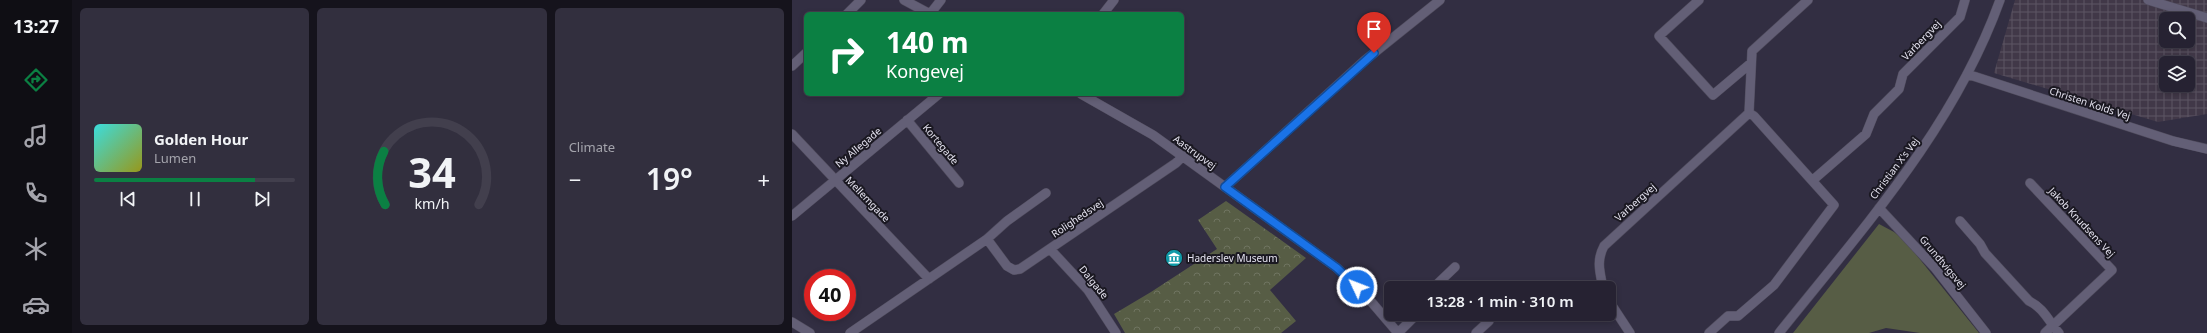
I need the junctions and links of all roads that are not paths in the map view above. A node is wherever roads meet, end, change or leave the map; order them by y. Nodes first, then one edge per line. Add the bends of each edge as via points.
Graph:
1 (861, 0) edge
2 (904, 0) edge
3 (941, 0) edge
4 (1114, 0) edge
5 (1440, 0) edge
6 (1699, 0) edge
7 (1808, 0) edge
8 (1965, 0) edge
9 (2000, 0) edge
10 (2148, 0) edge
11 (849, 12) edge
12 (926, 12) edge
13 (932, 12) edge
14 (1105, 12) edge
15 (2207, 18) edge
16 (804, 55) edge
17 (1751, 63) junction
18 (792, 66) edge
19 (1967, 74) junction
20 (937, 96) edge
21 (1085, 96) edge
22 (1749, 113) junction
23 (907, 120) junction
24 (792, 134) edge
25 (2207, 149) edge
26 (1183, 156) junction
27 (835, 180) junction
28 (1813, 180) junction
29 (959, 183) dead end
30 (2030, 183) dead end
31 (1225, 187) junction
32 (1046, 193) dead end
33 (1879, 208) junction
34 (792, 216) edge
35 (1960, 221) dead end
36 (987, 239) junction
37 (1050, 249) junction
38 (1455, 267) dead end
39 (929, 278) junction
40 (1440, 281) edge
41 (1601, 281) edge
42 (1616, 312) edge
43 (1410, 321) edge
44 (1489, 321) dead end
45 (792, 322) edge
46 (2053, 326) junction
47 (810, 333) edge
48 (850, 333) edge
49 (1116, 333) edge
50 (1398, 333) edge
51 (1476, 333) edge
52 (1630, 333) edge
53 (1709, 333) edge
54 (1780, 333) edge
55 (1986, 333) edge
56 (2045, 333) edge
57 (2059, 333) edge

1 - 11 street
2 - 12 street
3 - 13 street
4 - 14 street
5 - 31 street via 1364,61
6 - 17 street via 1659,36 1714,95
7 - 17 street via 1752,51
8 - 28 street, Varbergvej via 1960,17 1903,74 1899,89 1874,114 1866,134
9 - 19 street, Christian X's Vej
10 - 15 street
16 - 18 street
17 - 22 street
19 - 25 street, Christen Kolds Vej via 2173,141
19 - 33 street, Christian X's Vej via 1941,122 1907,174
20 - 23 street, Ny Allegade
21 - 26 street, Aastrupvej via 1130,121
22 - 28 street
22 - 41 street, Varbergvej via 1604,246 1599,255 1598,266
23 - 27 street, Ny Allegade
23 - 29 street, Kortegade
24 - 27 street, Mellemgade
26 - 31 street, Aastrupvej
26 - 37 street, Rolighedsvej via 1176,164
27 - 34 street, Ny Allegade
27 - 39 street, Mellemgade
28 - 53 street via 1834,205 1774,285 1738,316 1728,316
30 - 46 street, Jakob Knudsens Vej via 2112,270
31 - 50 street, Aastrupvej via 1337,268 1368,298
32 - 36 street
33 - 54 street, Christian X's Vej
33 - 55 street, Grundtvigsvej via 1935,268
35 - 46 street via 1985,253 2029,301 2036,304 2051,320
36 - 37 street, Rolighedsvej via 1007,266 1014,270 1020,269
36 - 39 street
37 - 49 street, Dalgade via 1088,290
38 - 40 street
39 - 48 street
42 - 52 street
43 - 50 street, Aastrupvej
44 - 51 street
45 - 47 street
46 - 56 street, Jakob Knudsens Vej
46 - 57 street

